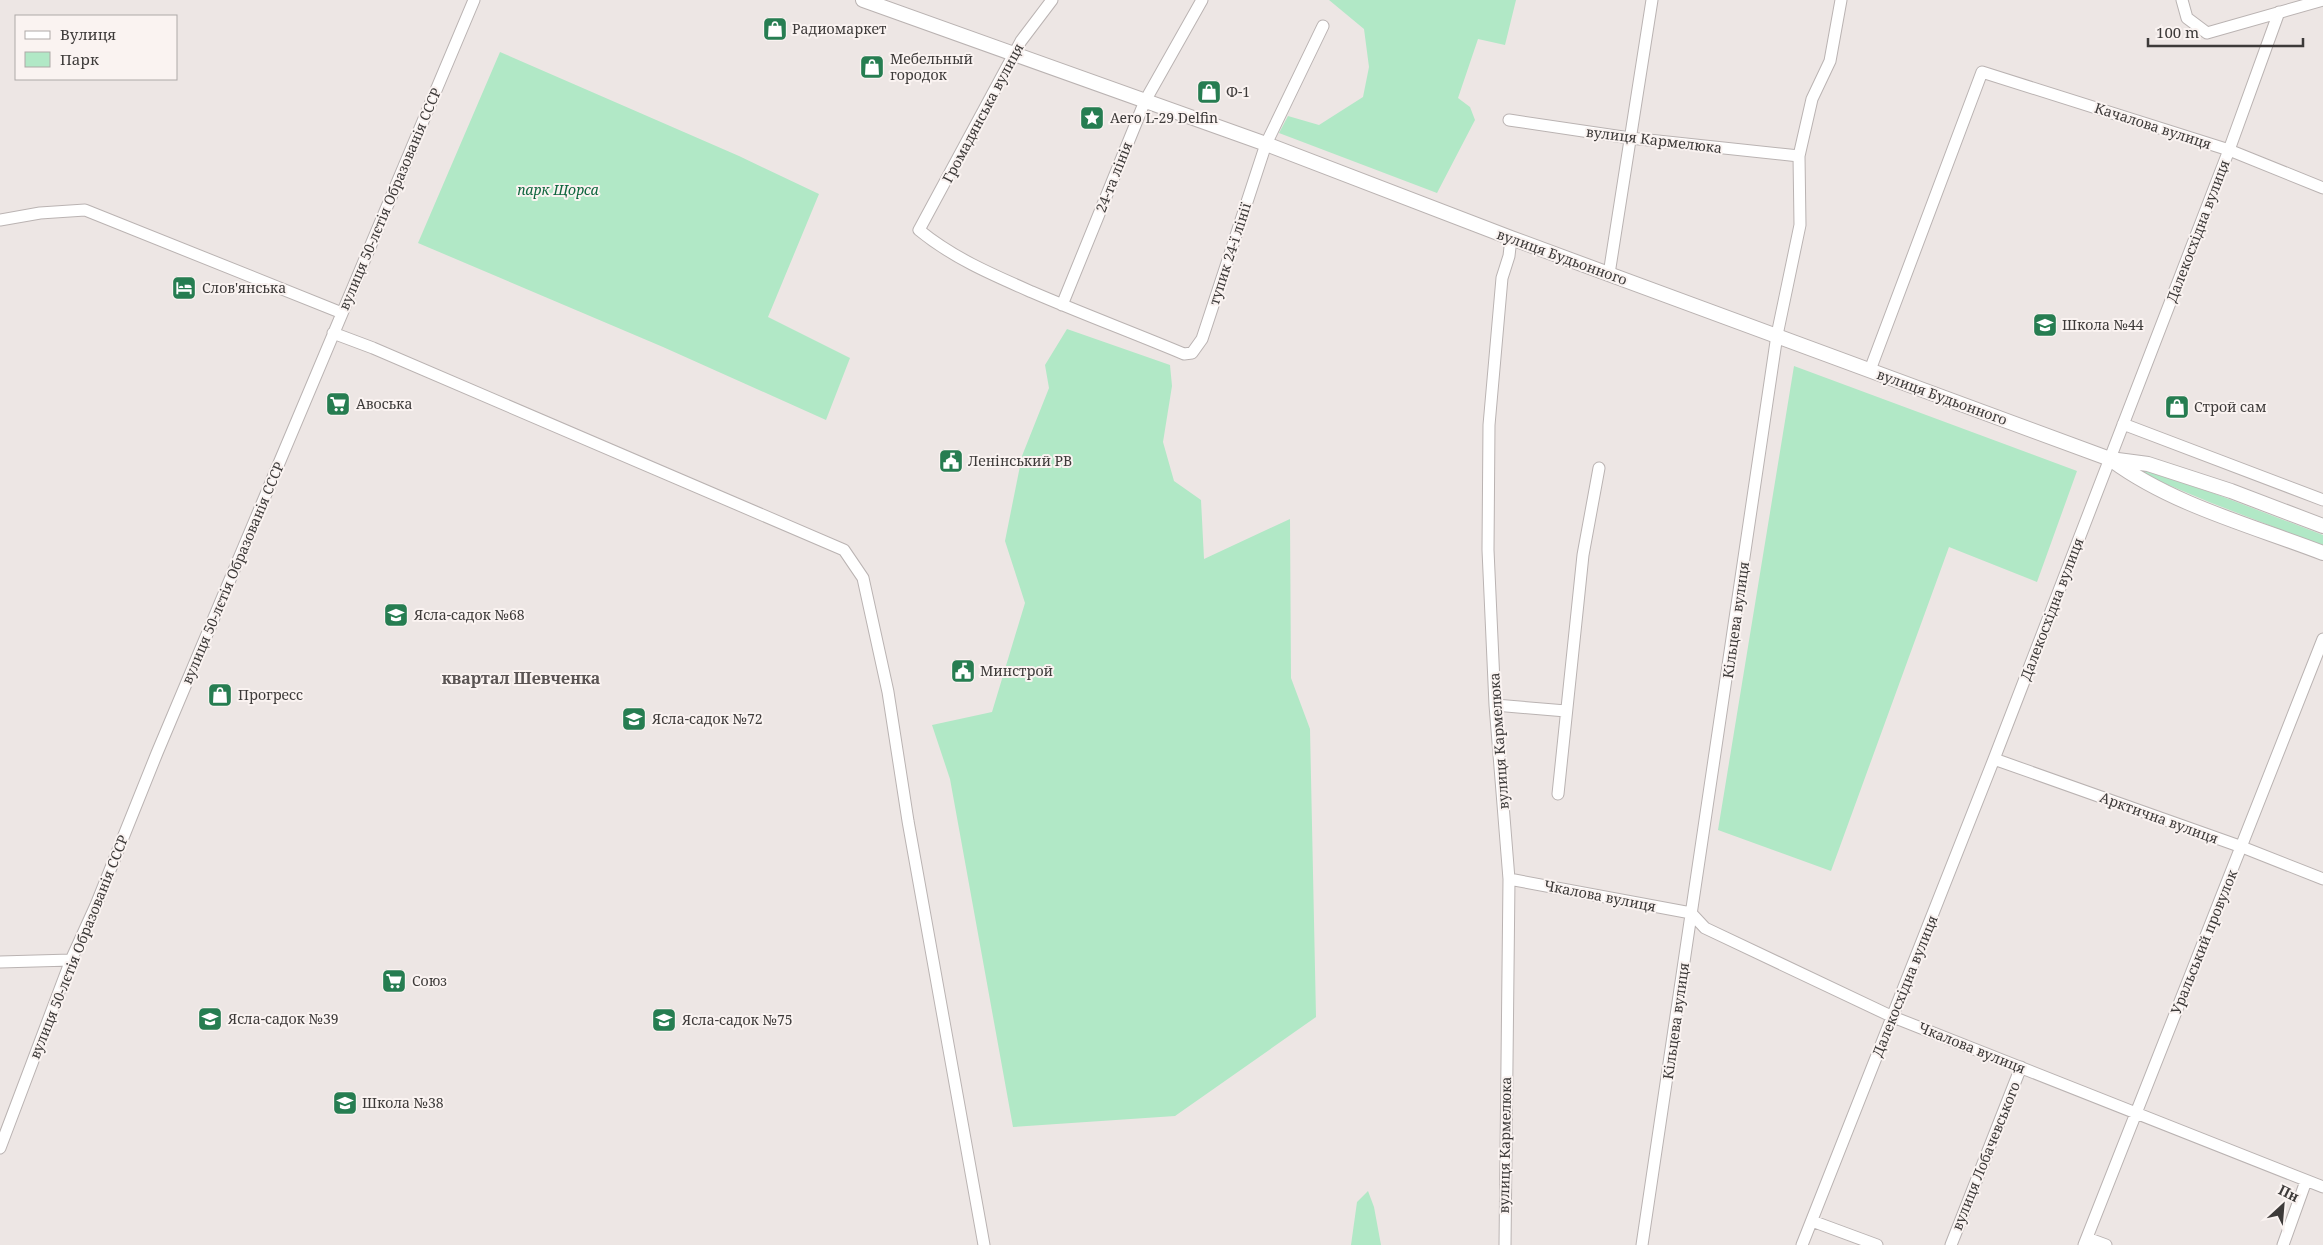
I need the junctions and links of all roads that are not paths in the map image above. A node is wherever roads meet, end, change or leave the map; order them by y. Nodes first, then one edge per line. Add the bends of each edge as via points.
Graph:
1 (474, 0) edge
2 (863, 0) edge
3 (1052, 0) edge
4 (1202, 0) edge
5 (1652, 0) edge
6 (1841, 0) edge
7 (2182, 0) edge
8 (2323, 0) edge
9 (2279, 12) junction
10 (1323, 26) dead end
11 (1016, 54) junction
12 (1145, 101) junction
13 (1509, 120) dead end
14 (1630, 138) junction
15 (1266, 144) junction
16 (2229, 150) junction
17 (1799, 156) junction
18 (2323, 188) edge
19 (0, 220) edge
20 (1511, 238) junction
21 (1609, 274) junction
22 (1062, 305) junction
23 (342, 313) junction
24 (333, 333) junction
25 (1777, 336) junction
26 (1870, 370) junction
27 (2123, 424) junction
28 (2110, 459) junction
29 (1599, 468) dead end
30 (2323, 500) edge
31 (2323, 526) edge
32 (2323, 553) edge
33 (2323, 639) edge
34 (1495, 705) junction
35 (1566, 711) junction
36 (1994, 759) junction
37 (1558, 794) dead end
38 (2242, 847) junction
39 (1509, 879) junction
40 (2323, 879) edge
41 (1690, 913) junction
42 (71, 960) junction
43 (0, 962) edge
44 (1893, 1017) junction
45 (2021, 1067) junction
46 (2137, 1112) junction
47 (0, 1148) edge
48 (2306, 1181) junction
49 (2323, 1187) edge
50 (1812, 1220) junction
51 (2086, 1241) edge
52 (984, 1245) edge
53 (1504, 1245) edge
54 (1642, 1245) edge
55 (1802, 1245) edge
56 (1877, 1245) edge
57 (1951, 1245) edge
58 (2106, 1245) edge
59 (2282, 1245) edge

1 - 23 street, вулиця 50-лєтія Образованія СССР
2 - 11 main road, вулиця Будьонного
3 - 11 street, Громадянська вулиця
4 - 12 street, 24-та лінія
5 - 14 street
6 - 17 street, Кільцева вулиця via 1830,61 1812,99
7 - 9 street via 2187,18 2207,33
8 - 9 street
9 - 16 street, Далекосхідна вулиця
10 - 15 street, тупик 24-ї лінії
11 - 12 main road, вулиця Будьонного
11 - 22 street, Громадянська вулиця via 919,230 968,263
12 - 15 main road, вулиця Будьонного
12 - 22 street, 24-та лінія
13 - 14 street, вулиця Кармелюка
14 - 17 street, вулиця Кармелюка
14 - 21 street
15 - 20 main road, вулиця Будьонного
15 - 22 street, тупик 24-ї лінії via 1202,340 1192,353 1184,354
16 - 18 street, Качалова вулиця
16 - 26 street, Качалова вулиця via 1982,72
16 - 27 street, Далекосхідна вулиця
17 - 25 street, Кільцева вулиця via 1800,225
19 - 23 street via 85,210
20 - 21 main road, вулиця Будьонного
20 - 34 street, вулиця Кармелюка via 1502,278 1489,425 1488,550
21 - 25 main road, вулиця Будьонного
23 - 24 street, вулиця 50-лєтія Образованія СССР
24 - 42 street, вулиця 50-лєтія Образованія СССР
24 - 52 street via 844,550 863,578 888,692
25 - 26 main road, вулиця Будьонного
25 - 41 street, Кільцева вулиця via 1709,807
26 - 28 main road, вулиця Будьонного
27 - 28 street, Далекосхідна вулиця
27 - 30 street
28 - 31 main road, вулиця Будьонного via 2148,464
28 - 32 main road, вулиця Будьонного via 2134,476 2181,499
28 - 36 street, Далекосхідна вулиця
29 - 35 street via 1583,555
33 - 38 street, Уральський провулок
34 - 35 street
34 - 39 street, вулиця Кармелюка
35 - 37 street
36 - 38 street, Арктична вулиця
36 - 44 street, Далекосхідна вулиця
38 - 40 street, Арктична вулиця
38 - 46 street, Уральський провулок
39 - 41 street, Чкалова вулиця
39 - 53 street, вулиця Кармелюка
41 - 44 street, Чкалова вулиця via 1706,928
41 - 54 street, Кільцева вулиця
42 - 43 street
42 - 47 street, вулиця 50-лєтія Образованія СССР
44 - 45 street, Чкалова вулиця
44 - 50 street, Далекосхідна вулиця
45 - 46 street, Чкалова вулиця
45 - 57 street, вулиця Лобачевського
46 - 48 street, Чкалова вулиця
46 - 51 street, Уральський провулок
48 - 49 street, Чкалова вулиця
48 - 59 street
50 - 55 street, Далекосхідна вулиця
50 - 56 street
51 - 58 street

